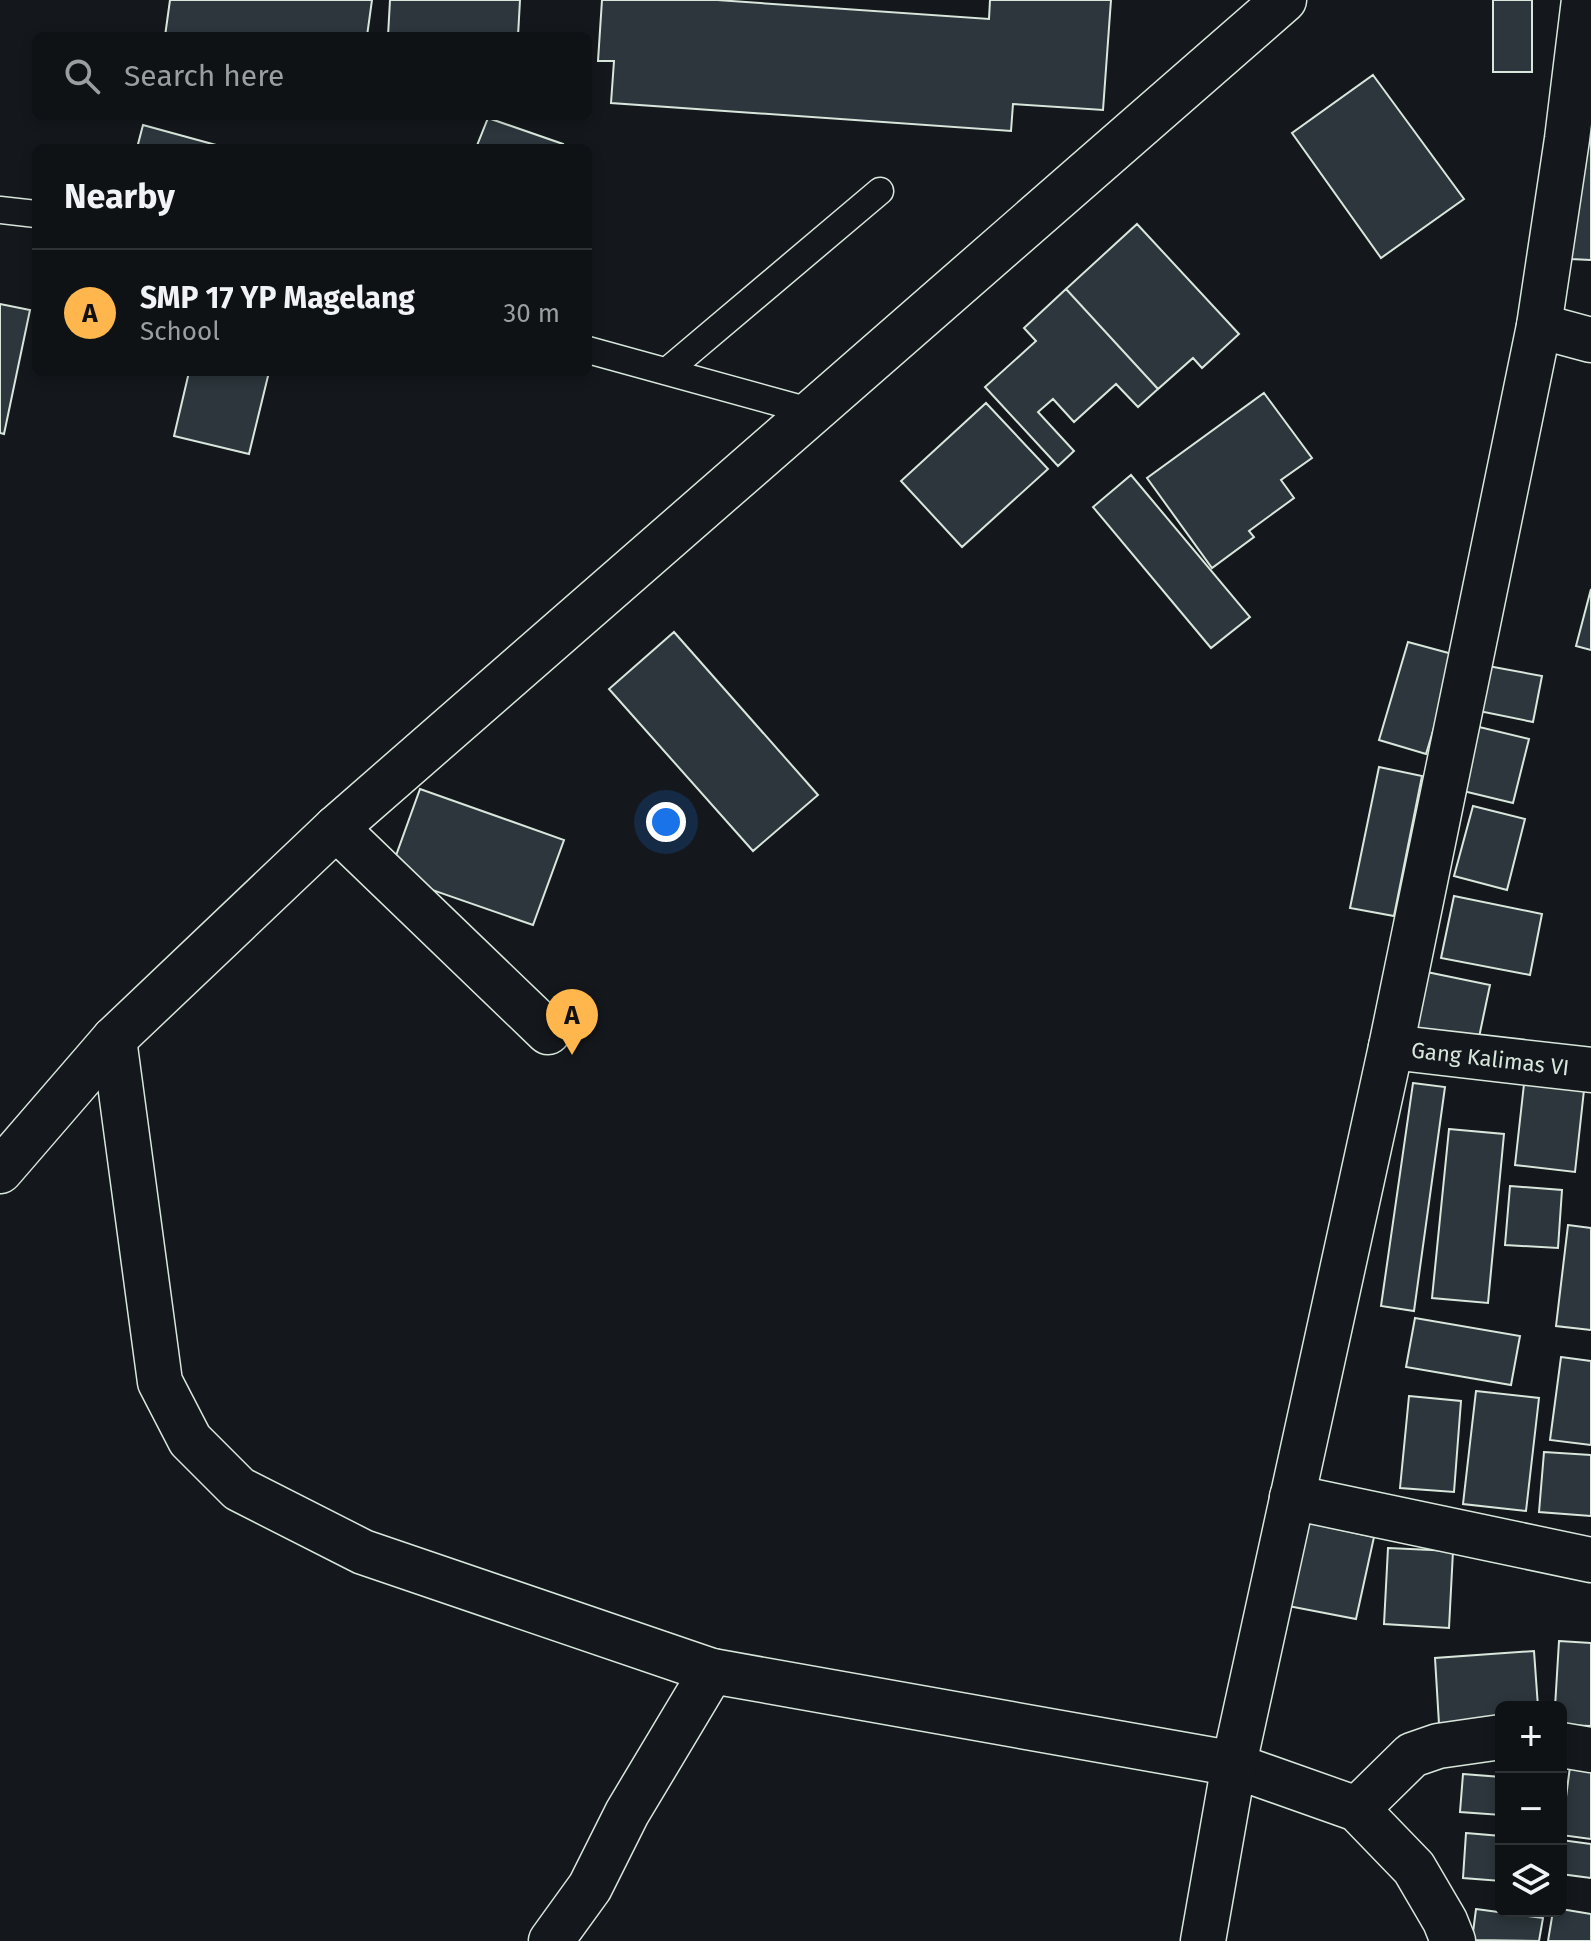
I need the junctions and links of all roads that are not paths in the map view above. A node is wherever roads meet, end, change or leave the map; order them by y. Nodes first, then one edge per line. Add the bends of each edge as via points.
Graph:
1 (1284, 0) edge
2 (1584, 0) edge
3 (880, 191) dead end
4 (0, 210) edge
5 (32, 214) edge
6 (1539, 326) junction
7 (1591, 340) edge
8 (592, 351) edge
9 (667, 371) junction
10 (813, 412) junction
11 (336, 828) junction
12 (548, 1032) dead end
13 (114, 1039) junction
14 (1391, 1047) junction
15 (1591, 1070) edge
16 (0, 1171) edge
17 (1292, 1497) junction
18 (1591, 1560) edge
19 (712, 1671) junction
20 (1495, 1738) edge
21 (1567, 1746) edge
22 (1591, 1750) edge
23 (1234, 1764) junction
24 (1357, 1809) junction
25 (551, 1941) edge
26 (1203, 1941) edge
27 (1453, 1941) edge

1 - 10 street
2 - 6 street
3 - 9 lane
4 - 5 lane
6 - 7 street
6 - 14 street
8 - 9 lane
9 - 10 lane
10 - 11 street
11 - 12 street
11 - 13 street
13 - 16 street
13 - 19 street via 160,1382 190,1440 239,1489 363,1552
14 - 15 street, Gang Kalimas VI
14 - 17 street
17 - 18 street
17 - 23 street
19 - 23 street
19 - 25 street via 627,1813 590,1887
20 - 24 street via 1412,1755
21 - 22 street
23 - 24 street
23 - 26 street
24 - 27 street via 1414,1868

